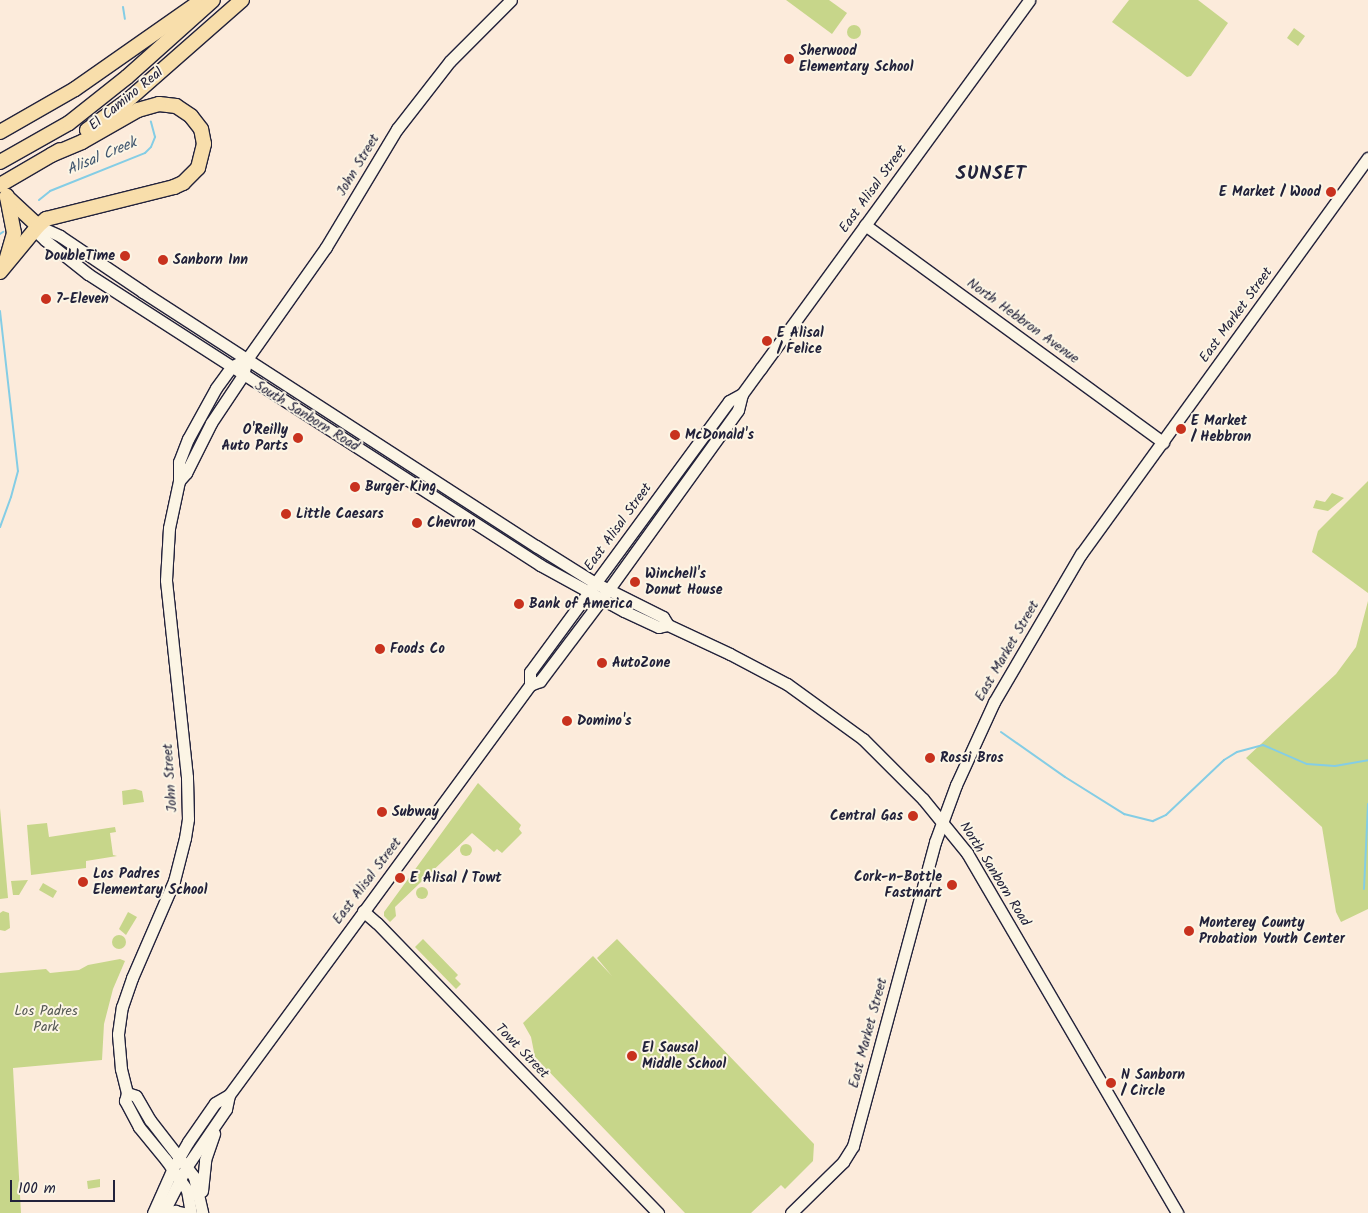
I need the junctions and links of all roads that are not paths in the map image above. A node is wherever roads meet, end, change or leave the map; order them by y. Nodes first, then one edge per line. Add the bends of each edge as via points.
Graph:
1 (202, 0) edge
2 (213, 0) edge
3 (242, 0) edge
4 (511, 0) edge
5 (1029, 0) edge
6 (0, 132) edge
7 (52, 155) junction
8 (1368, 158) edge
9 (0, 162) edge
10 (4, 188) edge
11 (865, 225) junction
12 (38, 226) junction
13 (1, 271) edge
14 (247, 359) junction
15 (231, 367) junction
16 (243, 375) junction
17 (742, 394) junction
18 (1162, 442) junction
19 (179, 481) junction
20 (595, 583) junction
21 (608, 590) junction
22 (588, 593) junction
23 (601, 600) junction
24 (668, 625) junction
25 (530, 685) junction
26 (942, 820) junction
27 (363, 911) junction
28 (127, 1093) junction
29 (229, 1095) junction
30 (226, 1109) junction
31 (179, 1155) junction
32 (187, 1166) junction
33 (172, 1168) junction
34 (180, 1178) junction
35 (201, 1208) edge
36 (152, 1213) edge
37 (163, 1213) edge
38 (172, 1213) edge
39 (184, 1213) edge
40 (191, 1213) edge
41 (658, 1213) edge
42 (790, 1213) edge
43 (1177, 1213) edge

1 - 6 highway via 75,89
2 - 9 highway, El Camino Real via 127,77 69,122
3 - 7 highway, El Camino Real via 127,101
4 - 14 main road, John Street via 450,61 410,110 373,165 326,247
5 - 11 main road, East Alisal Street
7 - 10 highway, El Camino Real
7 - 12 highway via 138,110 159,104 176,106 191,116 201,129 204,144 198,168 178,186 53,216
8 - 18 main road, East Market Street
10 - 12 highway, South Sanborn Road
10 - 13 highway via 14,233
11 - 17 main road, East Alisal Street
11 - 18 main road, North Hebbron Avenue
12 - 13 highway
12 - 14 main road, South Sanborn Road via 60,236
12 - 15 main road, South Sanborn Road via 45,240 88,274
14 - 15 main road, John Street
14 - 16 main road, John Street
14 - 20 main road, South Sanborn Road
15 - 16 main road, South Sanborn Road
15 - 19 main road, John Street via 188,439 180,462
16 - 19 main road, John Street via 211,423
16 - 22 main road, South Sanborn Road
17 - 20 main road, East Alisal Street via 729,401
17 - 21 main road, East Alisal Street via 738,410
18 - 26 main road, East Market Street via 1060,588 994,702
19 - 28 main road, John Street via 169,528 166,580 187,777 188,819 174,880 122,1007 118,1050
20 - 21 main road, North Sanborn Road
20 - 22 main road, East Alisal Street
21 - 23 main road, East Alisal Street
21 - 24 main road, North Sanborn Road via 663,617
22 - 23 main road, North Sanborn Road
22 - 25 main road, East Alisal Street via 530,672
23 - 24 main road, North Sanborn Road via 659,627
23 - 25 main road, East Alisal Street via 540,681
24 - 26 main road, North Sanborn Road via 763,670 839,720 893,767
25 - 27 main road, East Alisal Street
26 - 42 main road, East Market Street via 853,1146 843,1162
26 - 43 main road, North Sanborn Road via 981,877
27 - 29 main road, East Alisal Street
27 - 41 main road, Towt Street
28 - 31 main road via 136,1096 150,1120
28 - 33 main road, John Street via 125,1102 133,1118
29 - 30 main road, East Alisal Street
29 - 31 main road, East Alisal Street via 215,1104
30 - 32 main road, East Alisal Street
30 - 35 main road via 206,1154
31 - 32 main road
31 - 33 main road, East Alisal Street
32 - 34 main road, East Alisal Street
32 - 35 main road via 196,1180
33 - 34 main road, John Street
33 - 36 main road, East Alisal Street
34 - 37 main road, East Alisal Street
34 - 40 main road, John Street via 189,1196
38 - 39 main road

